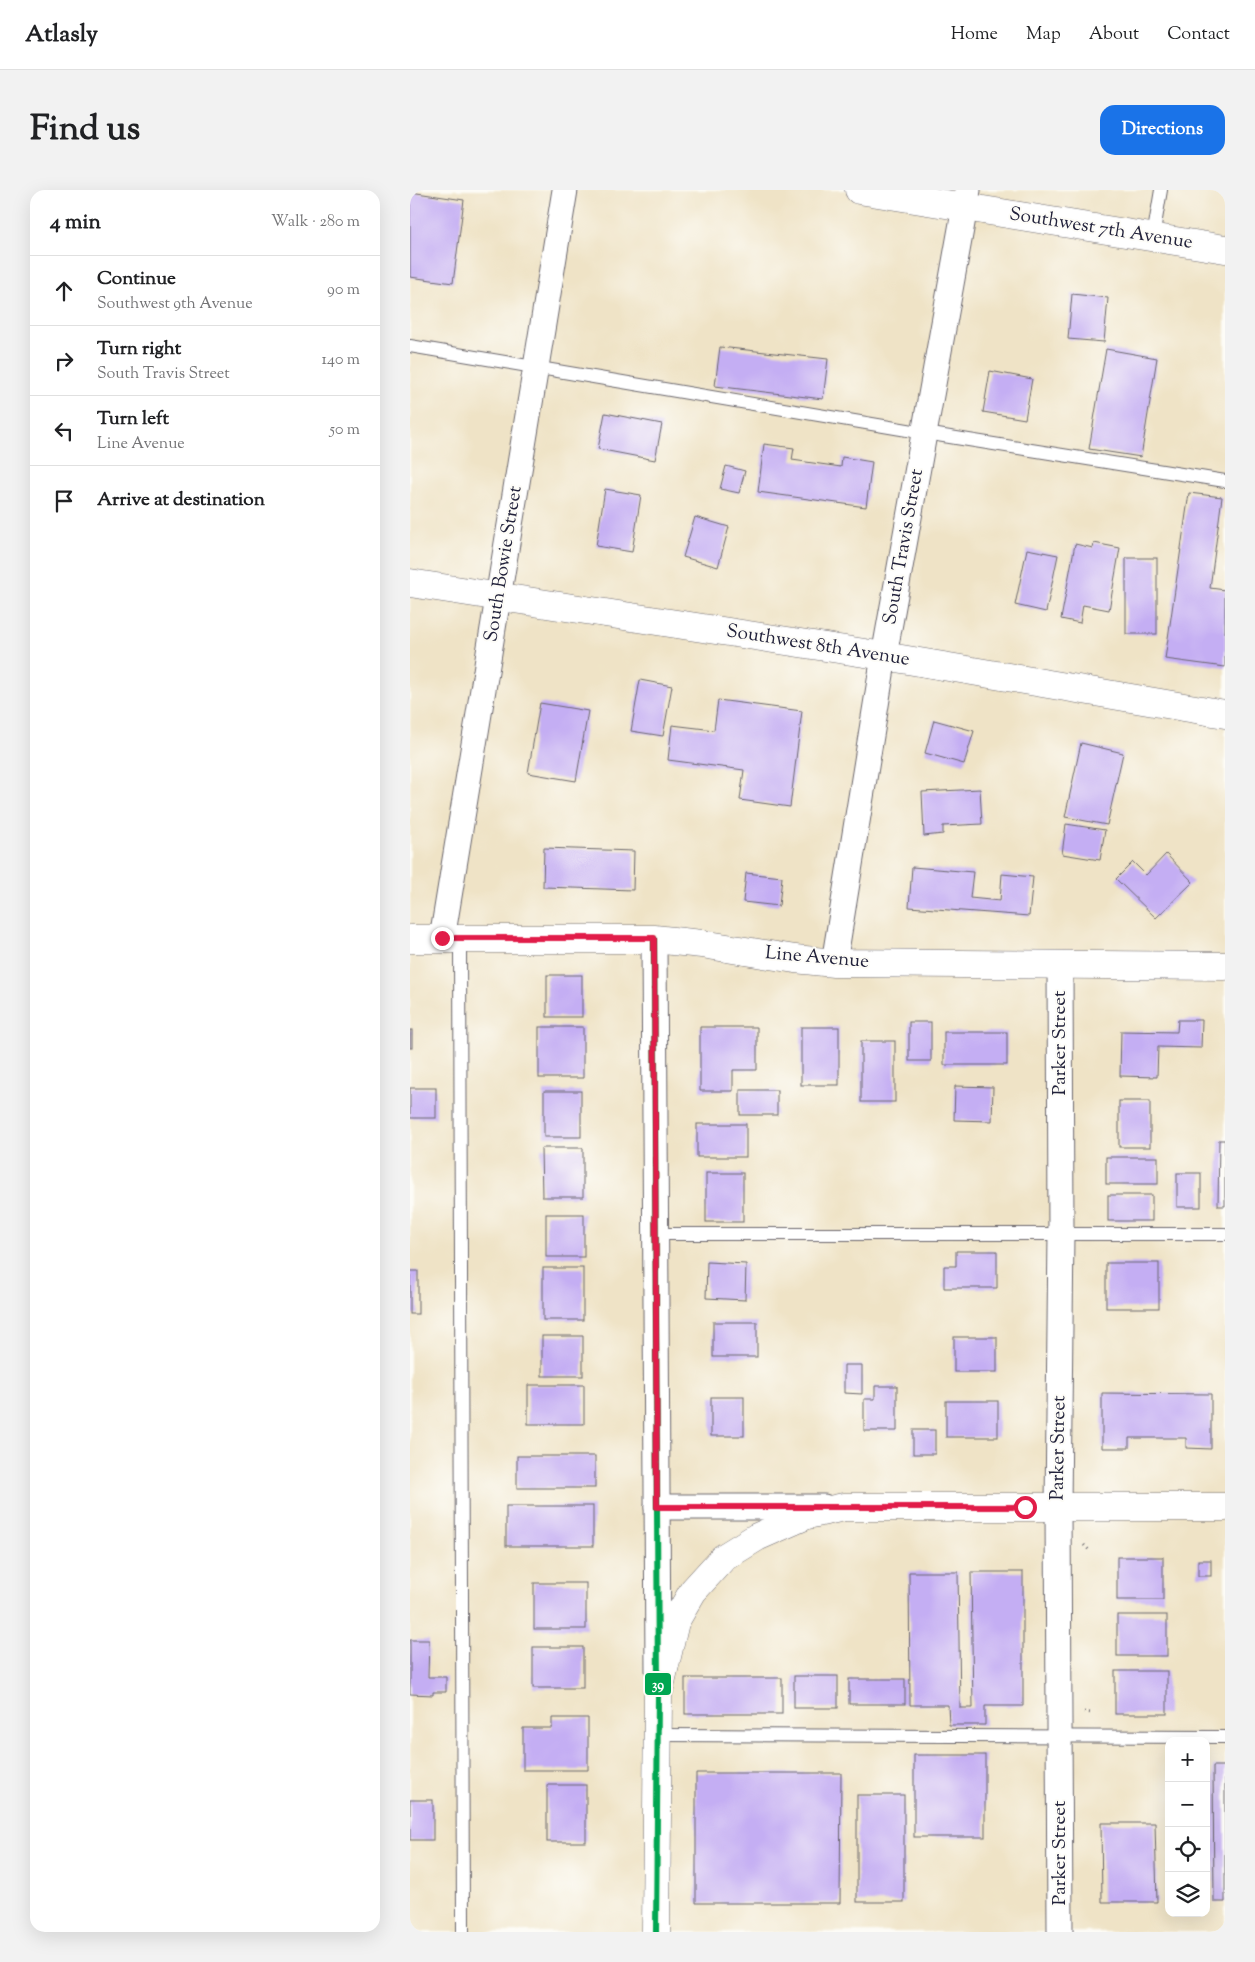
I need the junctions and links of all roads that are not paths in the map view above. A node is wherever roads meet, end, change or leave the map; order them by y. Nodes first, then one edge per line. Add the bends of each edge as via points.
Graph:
1 (565, 190) edge
2 (859, 190) edge
3 (1161, 190) edge
4 (967, 198) edge
5 (1153, 238) junction
6 (1225, 249) edge
7 (410, 346) edge
8 (536, 367) junction
9 (925, 433) junction
10 (1225, 481) edge
11 (410, 583) edge
12 (499, 597) junction
13 (884, 656) junction
14 (1225, 714) edge
15 (451, 938) junction
16 (654, 938) junction
17 (410, 939) edge
18 (834, 963) junction
19 (1060, 965) junction
20 (1225, 966) edge
21 (656, 1234) junction
22 (1061, 1234) junction
23 (1225, 1234) edge
24 (1058, 1506) junction
25 (657, 1507) junction
26 (844, 1507) junction
27 (1225, 1507) edge
28 (658, 1695) junction
29 (657, 1735) junction
30 (1225, 1737) edge
31 (1060, 1738) junction
32 (463, 1932) edge
33 (656, 1932) edge
34 (1060, 1932) edge

1 - 8 street, South Bowie Street
2 - 4 street, Southwest 7th Avenue
3 - 5 lane
4 - 5 street, Southwest 7th Avenue
4 - 9 street, South Travis Street
5 - 6 street, Southwest 7th Avenue
7 - 8 lane
8 - 9 lane
8 - 12 street, South Bowie Street
9 - 10 lane
9 - 13 street, South Travis Street
11 - 12 street, Southwest 8th Avenue
12 - 13 street, Southwest 8th Avenue
12 - 15 street, South Bowie Street
13 - 14 street, Southwest 8th Avenue
13 - 18 street, South Travis Street
15 - 16 street, Line Avenue
15 - 17 street, Line Avenue
15 - 32 lane
16 - 18 street, Line Avenue
16 - 21 street
18 - 19 street, Line Avenue
19 - 20 street, Line Avenue
19 - 22 street, Parker Street
21 - 22 lane
21 - 25 street
22 - 23 lane
22 - 24 street, Parker Street
24 - 26 street
24 - 27 street
24 - 31 street, Parker Street
25 - 26 street
25 - 28 street
26 - 28 street via 808,1515 757,1537 723,1558 693,1591 675,1622
28 - 29 street
29 - 31 lane
29 - 33 street
30 - 31 lane
31 - 34 street, Parker Street

